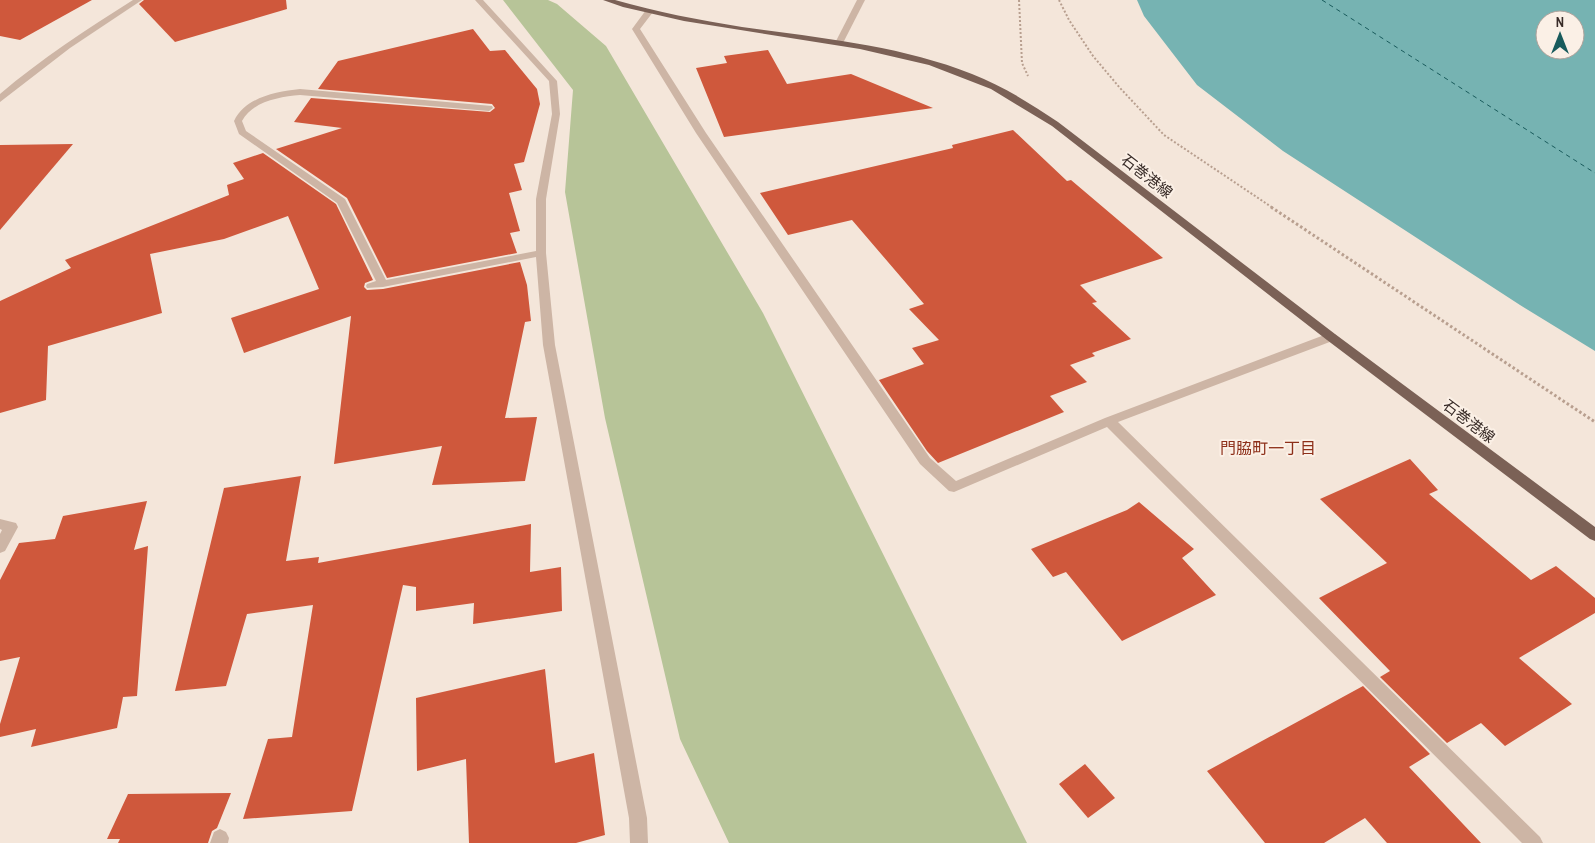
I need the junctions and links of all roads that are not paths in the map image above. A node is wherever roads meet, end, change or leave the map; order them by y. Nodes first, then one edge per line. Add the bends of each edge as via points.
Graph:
1 (138, 0) edge
2 (479, 0) edge
3 (607, 0) edge
4 (860, 0) edge
5 (649, 12) junction
6 (839, 43) junction
7 (18, 82) junction
8 (0, 90) edge
9 (0, 99) edge
10 (489, 108) dead end
11 (541, 253) junction
12 (383, 284) junction
13 (371, 286) dead end
14 (1330, 337) junction
15 (1109, 421) junction
16 (0, 524) edge
17 (1595, 534) edge
18 (0, 547) edge
19 (639, 843) edge
20 (1534, 843) edge

1 - 7 street
2 - 11 street via 553,81 556,114 541,199
3 - 5 main road, 石巻港線
4 - 6 street
5 - 6 main road, 石巻港線 via 698,23
5 - 15 street via 636,29 701,134 925,461 954,487
6 - 14 main road, 石巻港線 via 913,57 956,71 1026,105 1063,130
7 - 8 street
7 - 9 street
10 - 12 street via 300,92 263,100 244,110 238,121 242,132 341,201
11 - 12 street
11 - 19 street via 549,345 638,818
12 - 13 street
14 - 15 street
14 - 17 main road, 石巻港線
15 - 20 street
16 - 18 street via 11,527

